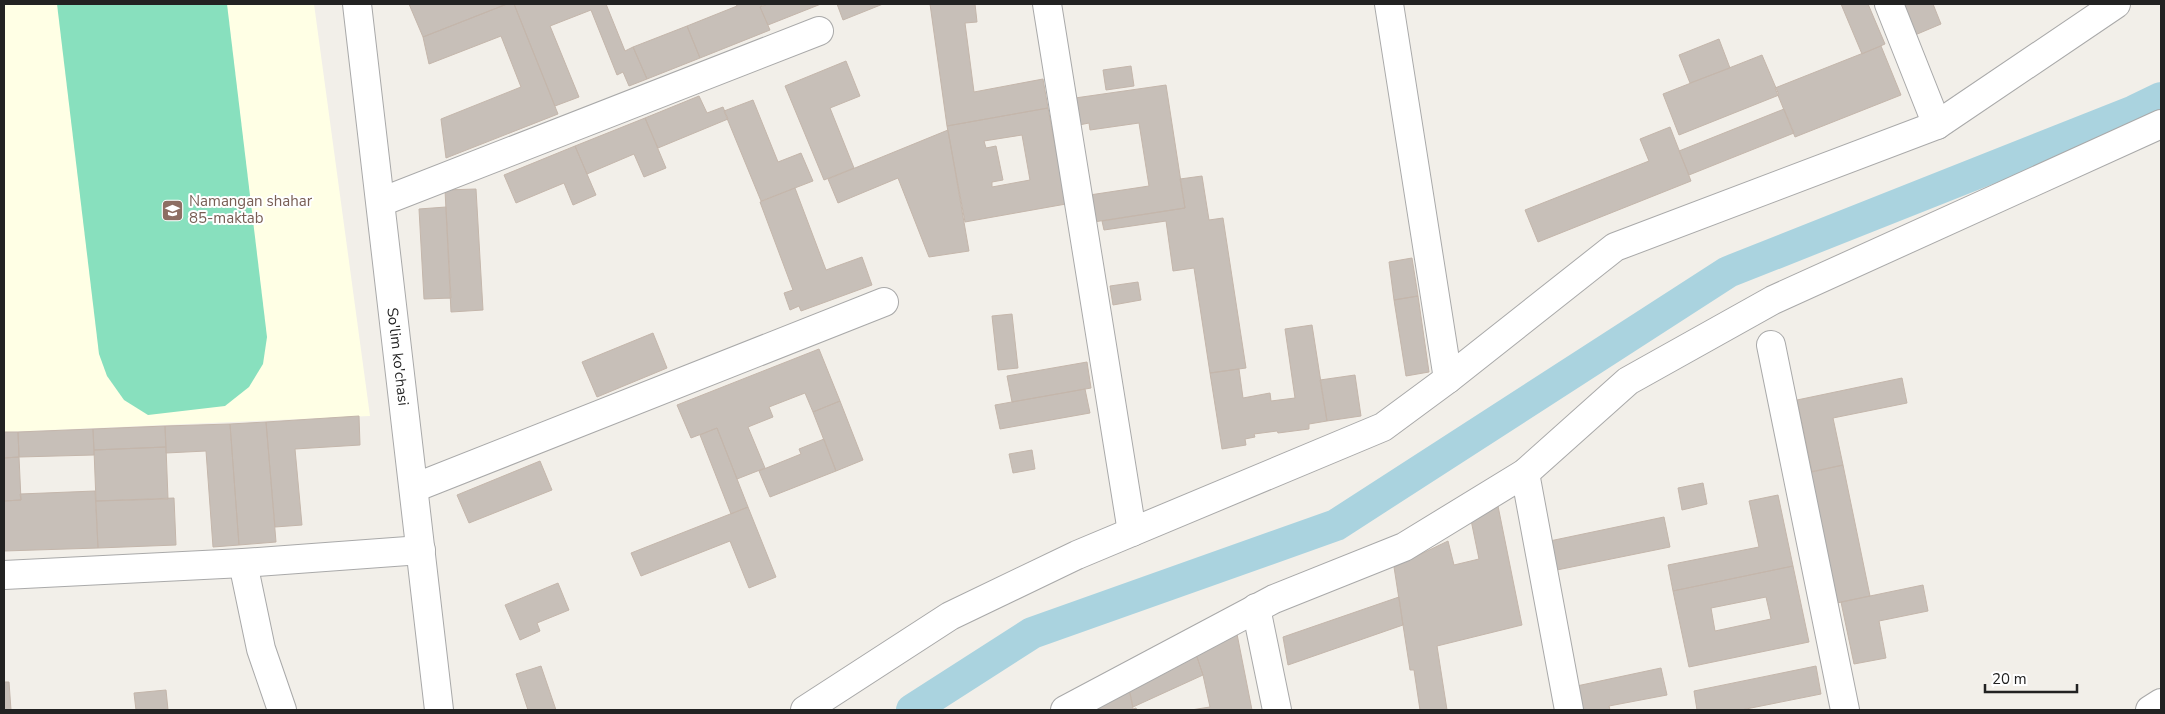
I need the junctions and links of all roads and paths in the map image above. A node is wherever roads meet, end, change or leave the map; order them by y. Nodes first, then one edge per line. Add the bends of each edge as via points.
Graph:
1 (357, 4) edge
2 (1047, 4) edge
3 (1389, 4) edge
4 (1889, 4) edge
5 (2116, 4) edge
6 (819, 30) dead end
7 (2161, 124) edge
8 (1937, 126) junction
9 (381, 202) junction
10 (884, 302) dead end
11 (1771, 345) dead end
12 (1448, 379) junction
13 (1525, 473) junction
14 (414, 488) junction
15 (1132, 532) junction
16 (421, 550) junction
17 (242, 563) junction
18 (4, 575) edge
19 (1256, 608) junction
20 (2161, 703) edge
21 (282, 710) edge
22 (438, 710) edge
23 (804, 710) edge
24 (1065, 710) edge
25 (1277, 710) edge
26 (1569, 710) edge
27 (1845, 710) edge
28 (2150, 710) edge

1 - 9 street, So'lim ko'chasi
2 - 15 street
3 - 12 street
4 - 8 street
5 - 8 street
6 - 9 street
7 - 13 street via 1773,300 1628,381
8 - 12 street via 1615,247
9 - 14 street, So'lim ko'chasi
10 - 14 street
11 - 27 street
12 - 15 street via 1383,427
13 - 19 street via 1404,547
13 - 26 street
14 - 16 street, So'lim ko'chasi
15 - 23 street via 950,616
16 - 17 street
16 - 22 street, So'lim ko'chasi
17 - 18 street
17 - 21 street via 261,649
19 - 24 street
19 - 25 street
20 - 28 street

